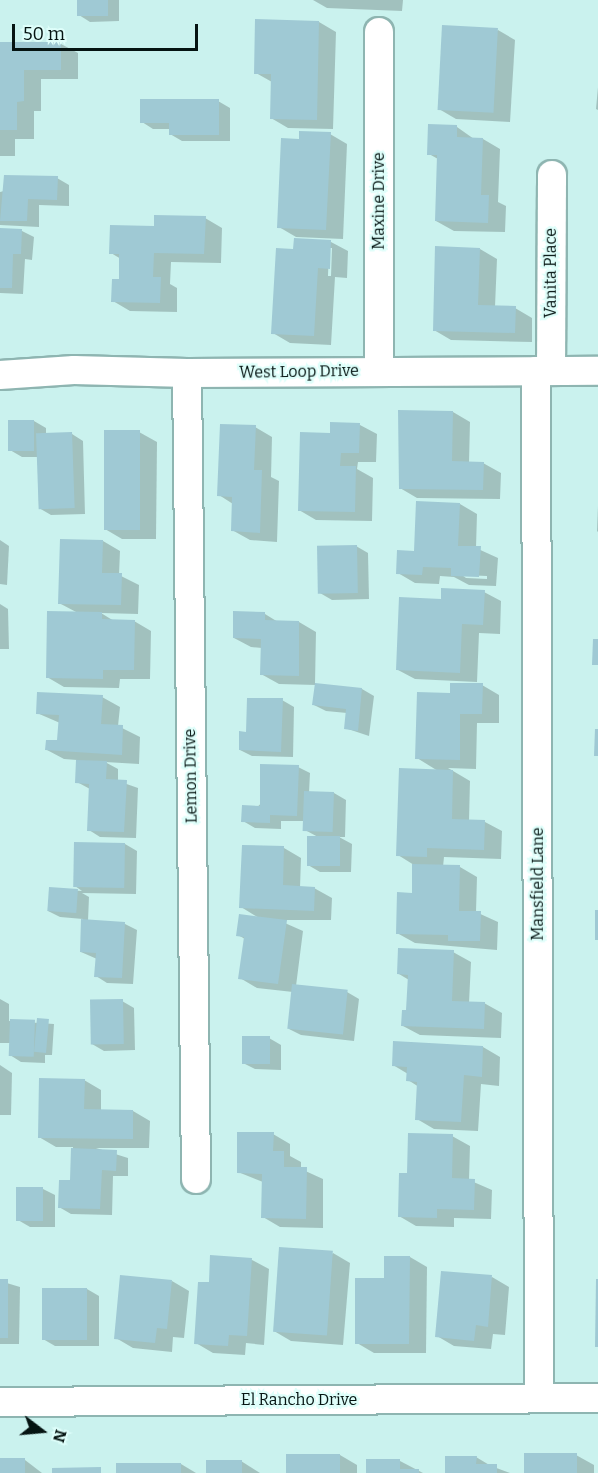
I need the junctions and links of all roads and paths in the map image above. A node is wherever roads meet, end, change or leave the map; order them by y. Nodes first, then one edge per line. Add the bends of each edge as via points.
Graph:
1 (379, 32) dead end
2 (552, 175) dead end
3 (379, 371) junction
4 (543, 371) junction
5 (598, 371) edge
6 (187, 373) junction
7 (0, 375) edge
8 (195, 1179) dead end
9 (539, 1398) junction
10 (598, 1398) edge
11 (0, 1402) edge

1 - 3 street, Maxine Drive
2 - 4 street, Vanita Place
3 - 4 street, West Loop Drive
3 - 6 street, West Loop Drive
4 - 5 street, West Loop Drive
4 - 9 street, Mansfield Lane
6 - 7 street, West Loop Drive via 72,370
6 - 8 street, Lemon Drive
9 - 10 street, El Rancho Drive
9 - 11 street, El Rancho Drive

